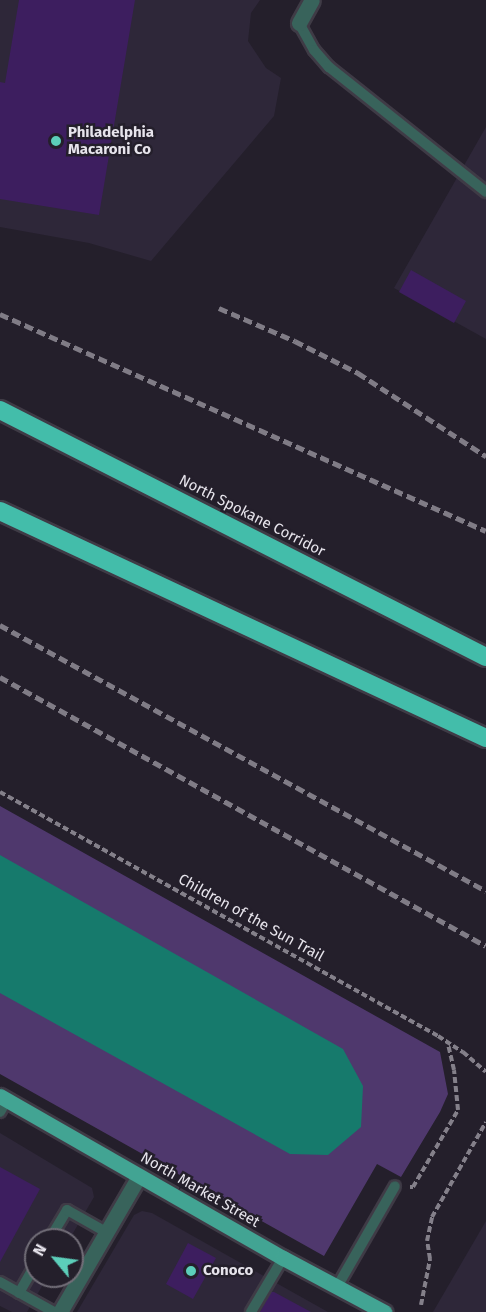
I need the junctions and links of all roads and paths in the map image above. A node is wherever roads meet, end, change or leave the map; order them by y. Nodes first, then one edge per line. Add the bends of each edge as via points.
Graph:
1 (312, 0) edge
2 (299, 23) joint
3 (486, 192) edge
4 (0, 410) edge
5 (0, 511) edge
6 (486, 657) edge
7 (486, 738) edge
8 (0, 792) edge
9 (448, 1042) junction
10 (486, 1072) edge
11 (2, 1102) edge
12 (486, 1122) edge
13 (139, 1176) junction
14 (395, 1186) joint
15 (56, 1228) edge
16 (106, 1233) junction
17 (283, 1258) junction
18 (0, 1282) edge
19 (24, 1284) edge
20 (337, 1287) junction
21 (19, 1293) junction
22 (421, 1305) dead end
23 (54, 1312) edge
24 (60, 1312) edge
25 (251, 1312) edge
26 (384, 1312) edge

1 - 2 street
2 - 3 lane via 329,68
4 - 6 highway, North Spokane Corridor
5 - 7 highway
8 - 9 path, Children of the Sun Trail
9 - 10 path, Children of the Sun Trail
9 - 14 path via 458,1110 413,1187
11 - 13 main road, North Market Street
12 - 22 path via 432,1217 427,1241 430,1259
13 - 16 street
13 - 17 main road, North Market Street
14 - 20 lane
15 - 16 lane via 67,1210
16 - 24 street
17 - 20 main road, North Market Street
17 - 25 lane
18 - 21 lane
19 - 21 lane
20 - 26 main road, North Market Street
21 - 23 lane

